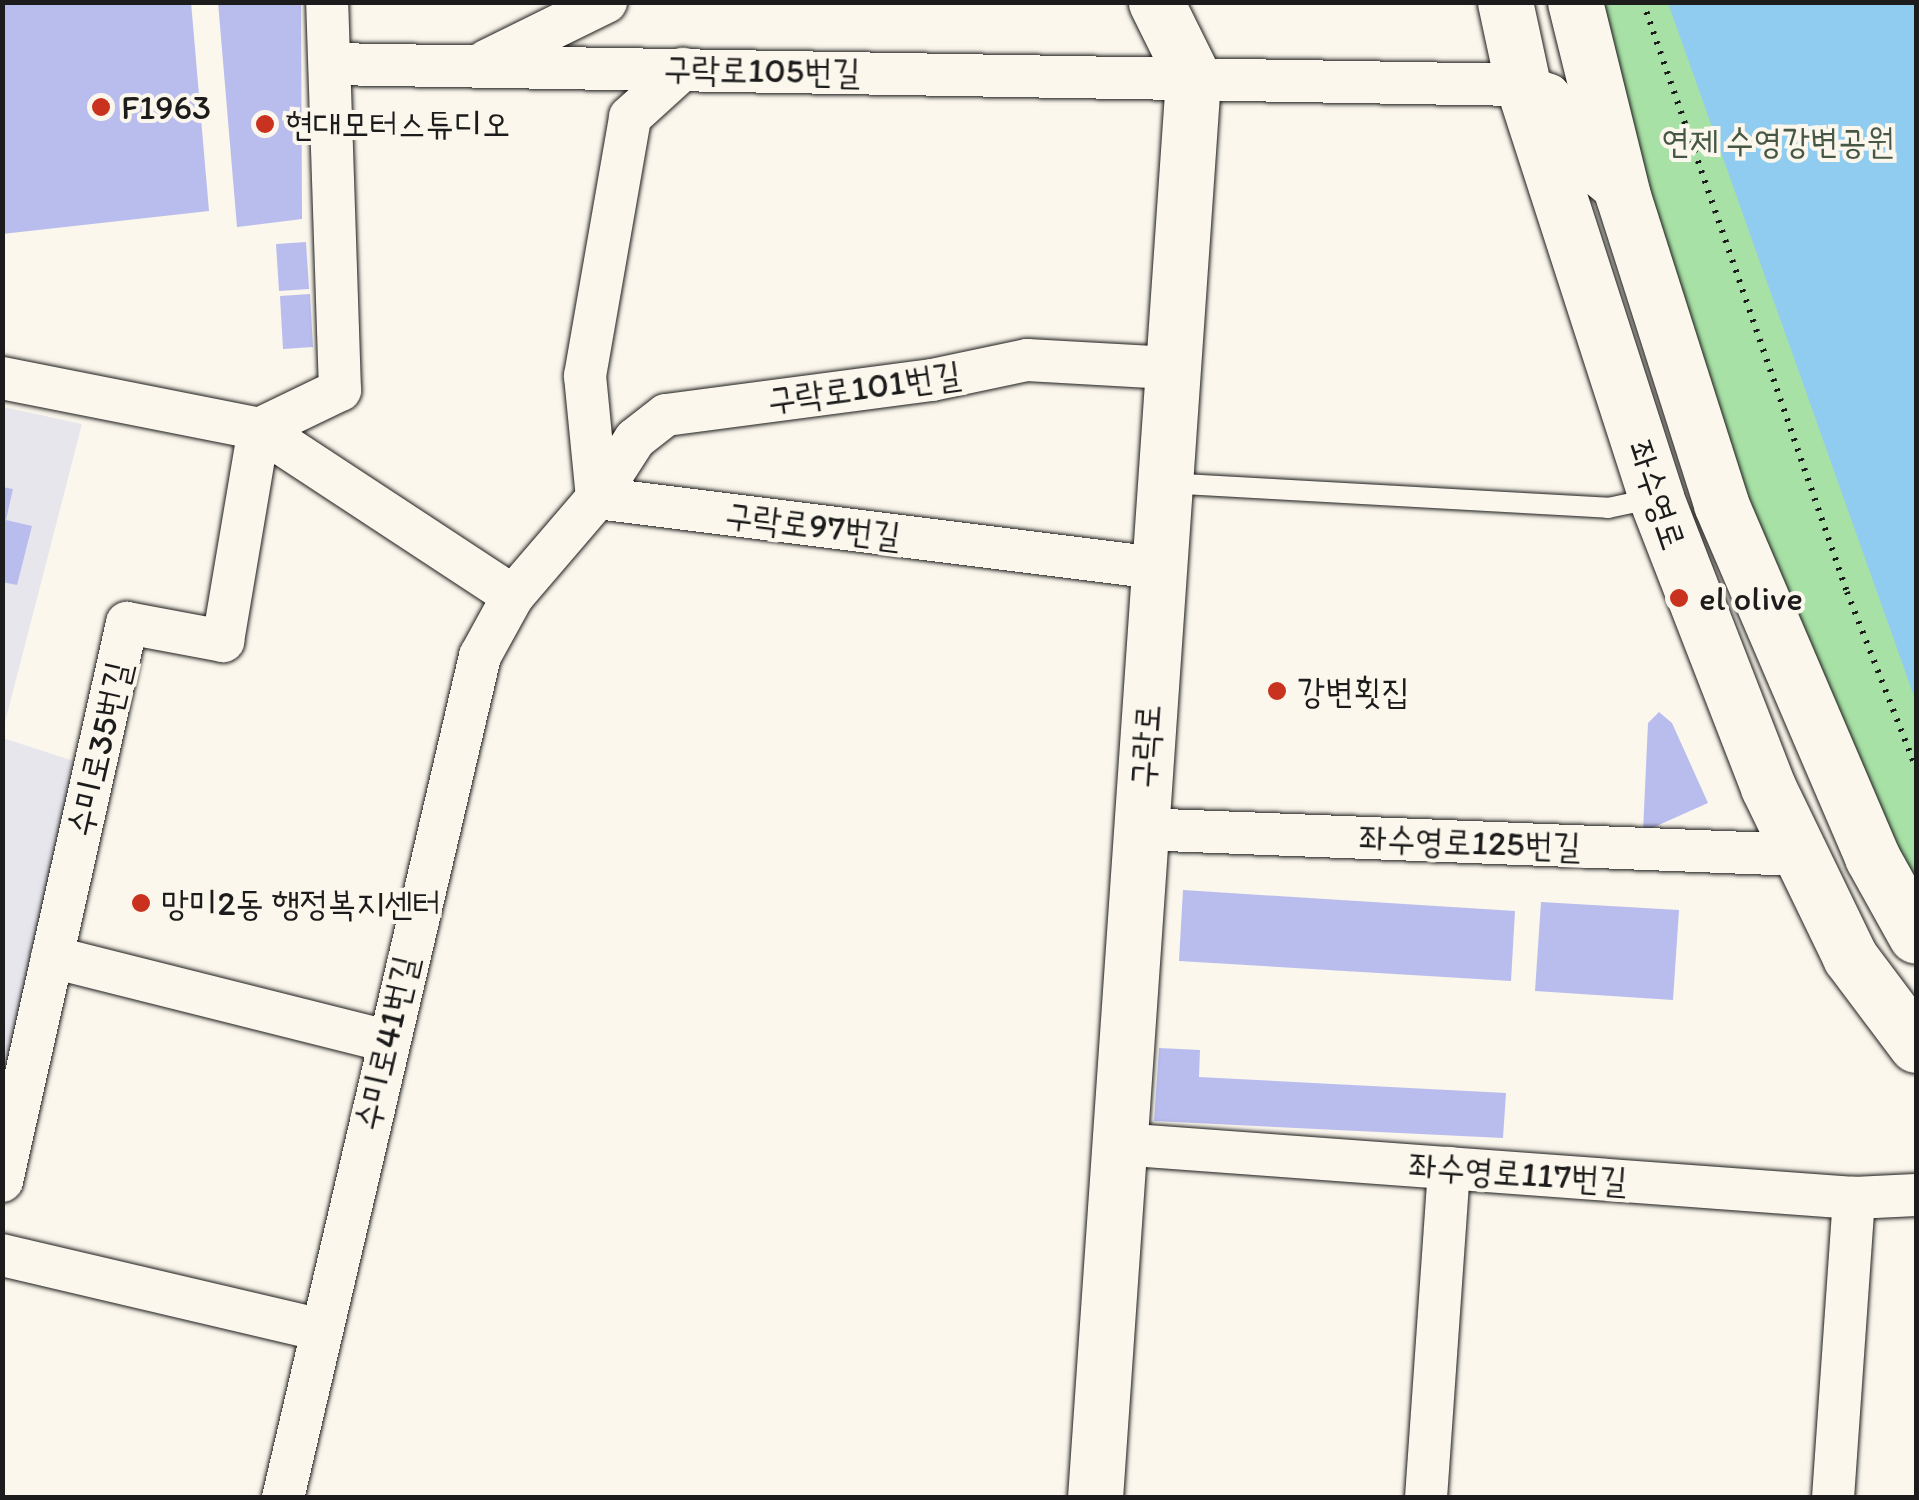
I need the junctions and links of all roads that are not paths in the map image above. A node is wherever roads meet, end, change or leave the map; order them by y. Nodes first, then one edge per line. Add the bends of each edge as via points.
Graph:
1 (326, 2) edge
2 (606, 2) edge
3 (1156, 2) edge
4 (1505, 2) edge
5 (1575, 2) edge
6 (330, 64) junction
7 (476, 66) junction
8 (684, 70) junction
9 (1193, 77) junction
10 (1523, 85) junction
11 (1623, 196) junction
12 (1172, 368) junction
13 (2, 378) edge
14 (259, 429) junction
15 (1163, 482) junction
16 (597, 498) junction
17 (1656, 498) junction
18 (1156, 568) junction
19 (513, 596) junction
20 (1140, 829) junction
21 (1799, 856) junction
22 (1916, 936) edge
23 (52, 958) junction
24 (386, 1041) junction
25 (1916, 1045) edge
26 (1118, 1144) junction
27 (1450, 1168) junction
28 (2, 1181) edge
29 (1916, 1195) edge
30 (1854, 1198) junction
31 (2, 1255) edge
32 (321, 1330) junction
33 (283, 1498) edge
34 (1095, 1498) edge
35 (1426, 1498) edge
36 (1833, 1498) edge

1 - 6 street
2 - 7 street
3 - 9 main road
4 - 10 main road, 좌수영로
5 - 11 main road, 좌수영로
6 - 7 street, 구락로105번길
6 - 14 street via 340,390
7 - 8 street, 구락로105번길
8 - 9 street, 구락로105번길
8 - 16 street via 630,117 585,376
9 - 10 street
9 - 12 main road, 구락로
10 - 11 street via 1549,95 1568,116 1586,166
10 - 17 main road, 좌수영로
11 - 22 main road, 좌수영로 via 1721,504 1872,857
12 - 15 main road, 구락로
12 - 16 street, 구락로101번길 via 1026,360 932,380 666,416 634,438
13 - 14 street
14 - 19 street
14 - 23 street, 수미로35번길 via 223,642 127,623
15 - 17 lane via 1608,508
15 - 18 main road, 구락로
16 - 18 street, 구락로97번길
16 - 19 street
17 - 21 main road, 좌수영로
18 - 20 main road, 구락로
19 - 24 street, 수미로41번길 via 480,656
20 - 21 street, 좌수영로125번길
20 - 26 main road, 구락로
21 - 25 main road, 좌수영로 via 1850,957
23 - 24 street
23 - 28 street, 수미로35번길
24 - 32 street, 수미로41번길
26 - 27 street, 좌수영로117번길
26 - 34 main road, 구락로
27 - 30 street, 좌수영로117번길
27 - 35 street
29 - 30 street, 좌수영로117번길
30 - 36 street
31 - 32 street
32 - 33 street, 수미로41번길

